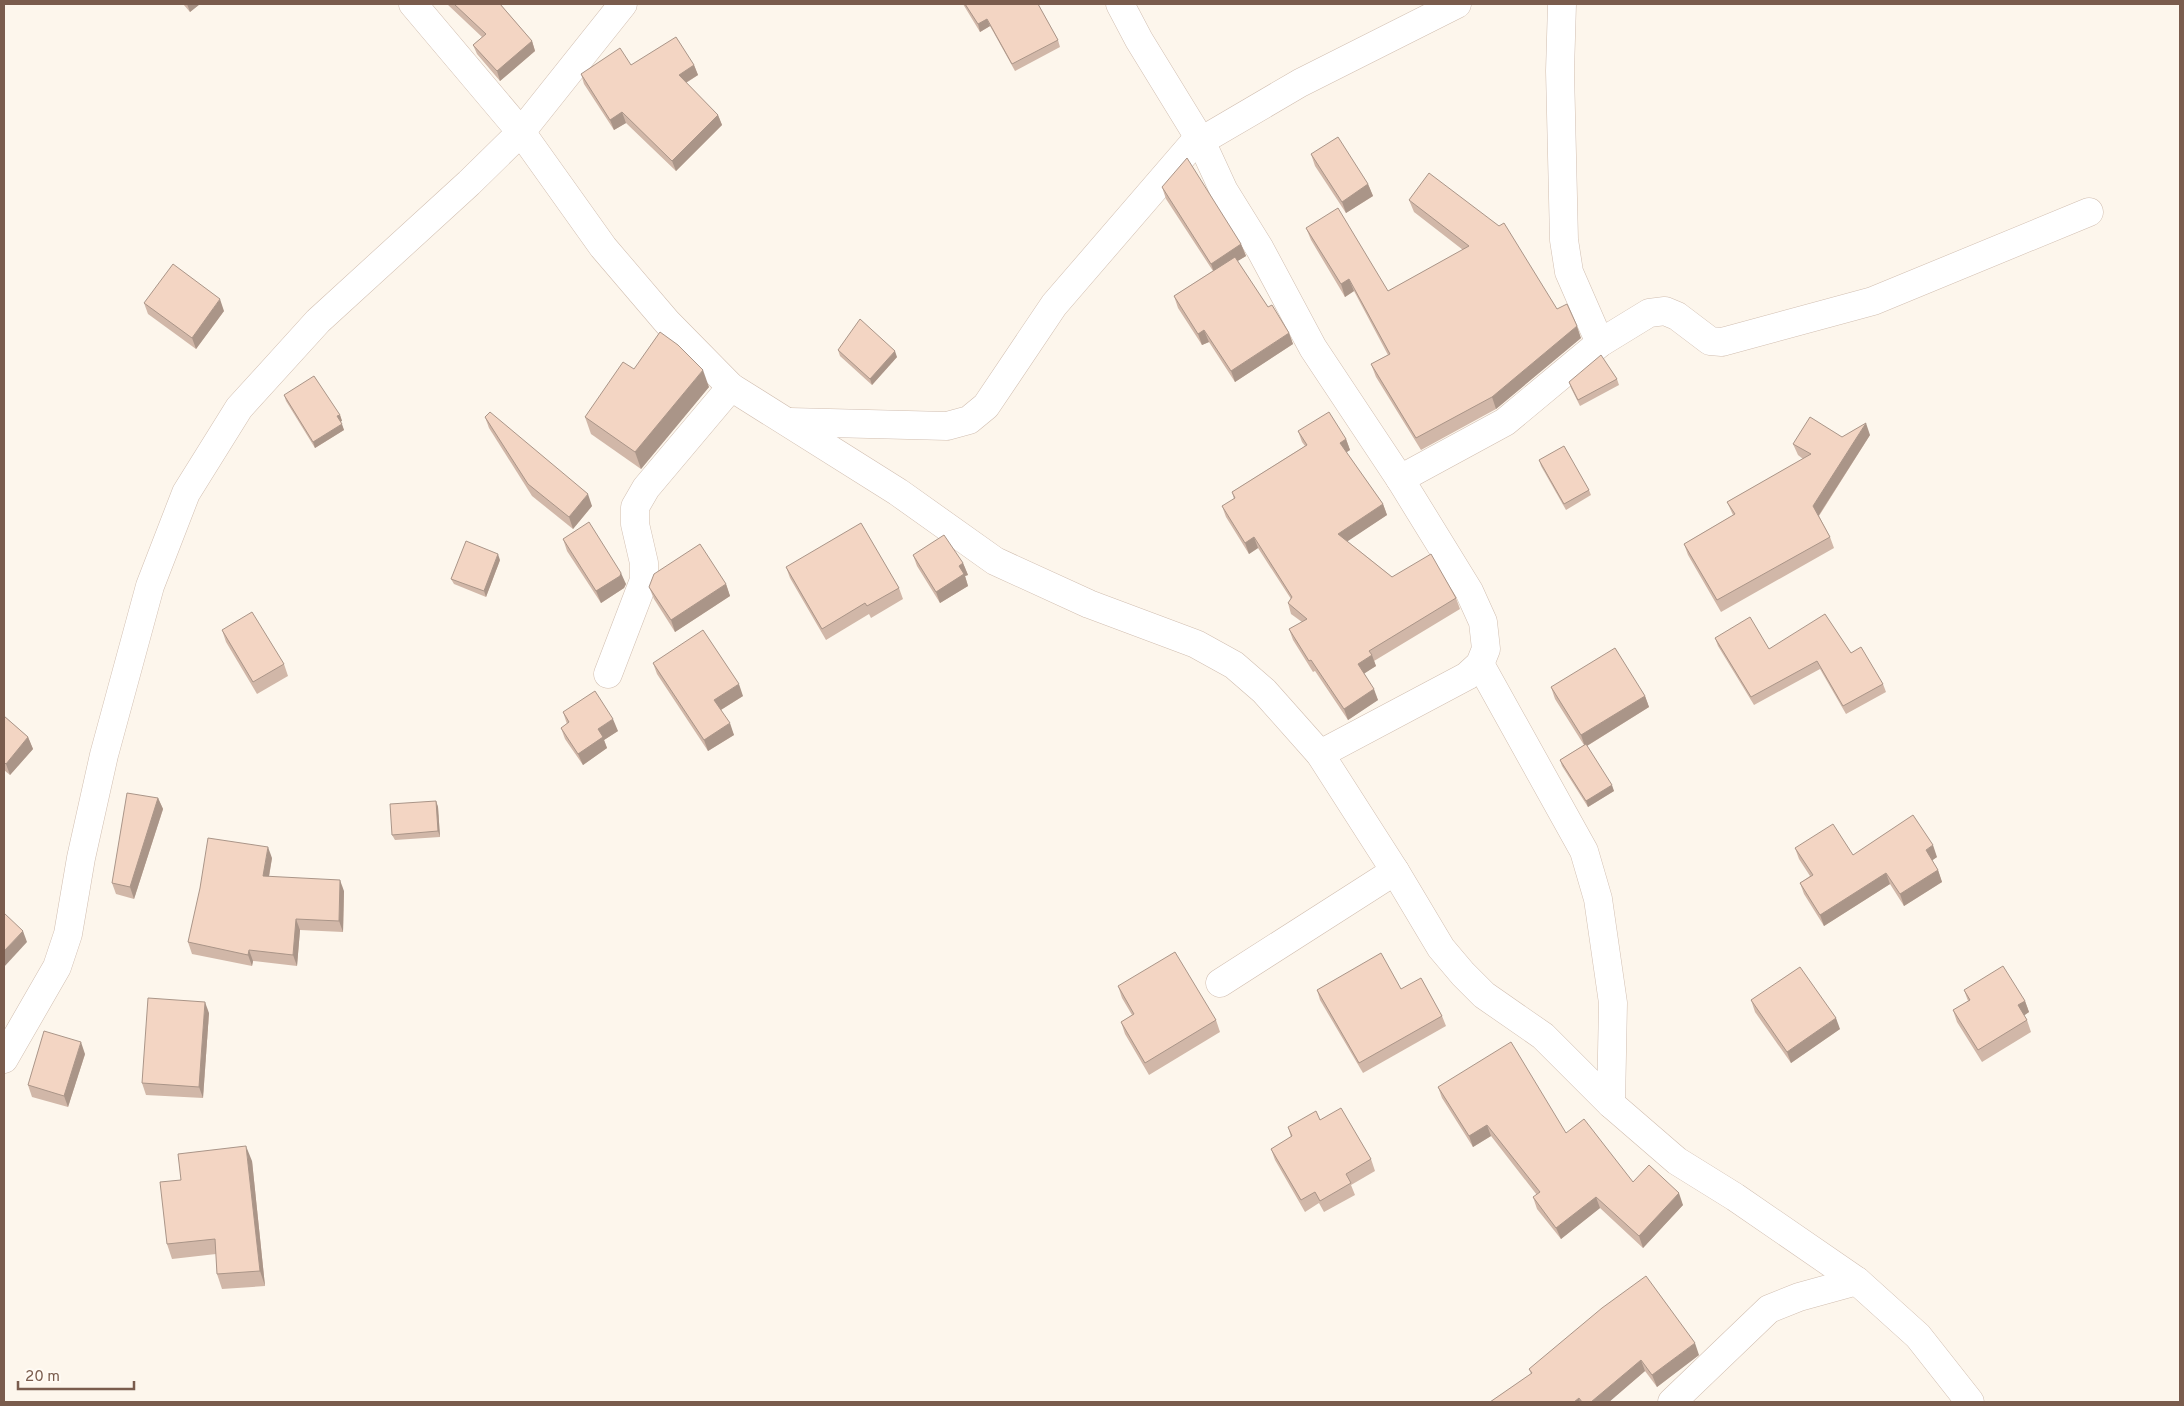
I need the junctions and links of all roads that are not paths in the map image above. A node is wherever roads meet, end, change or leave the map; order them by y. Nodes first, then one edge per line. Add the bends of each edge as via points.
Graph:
1 (413, 4) edge
2 (623, 4) edge
3 (1120, 4) edge
4 (1457, 4) edge
5 (1562, 4) edge
6 (520, 132) junction
7 (1200, 140) junction
8 (2089, 212) dead end
9 (1600, 343) junction
10 (731, 387) junction
11 (790, 422) junction
12 (1400, 479) junction
13 (1480, 664) junction
14 (608, 674) dead end
15 (1320, 754) junction
16 (1395, 871) junction
17 (1220, 984) dead end
18 (4, 1059) edge
19 (1611, 1104) junction
20 (1857, 1281) junction
21 (1672, 1402) edge
22 (1970, 1402) edge

1 - 6 street
2 - 6 street
3 - 7 street
4 - 7 street via 1300,83
5 - 9 street via 1560,71 1564,240 1569,272
6 - 10 street via 603,247 667,322
6 - 18 street via 318,321 239,408 186,493 150,586 104,755 68,934 58,967
7 - 11 street via 1054,305 986,406 969,420 947,426
7 - 12 street via 1224,191 1260,249 1313,348
8 - 9 street via 1873,301 1722,342 1710,341 1678,316 1665,311 1649,313
9 - 12 street via 1505,422
10 - 11 street
10 - 14 street via 646,488 635,507 644,580
11 - 15 street via 898,492 995,561 1089,604 1196,644 1234,665 1264,691
12 - 13 street via 1469,591 1483,622 1486,648
13 - 15 street via 1467,676
13 - 19 street via 1584,851 1598,899 1613,1003
15 - 16 street
16 - 17 street
16 - 19 street via 1441,948 1463,974 1484,994 1543,1036
19 - 20 street via 1676,1161 1735,1197
20 - 21 street via 1769,1309
20 - 22 street via 1918,1336

